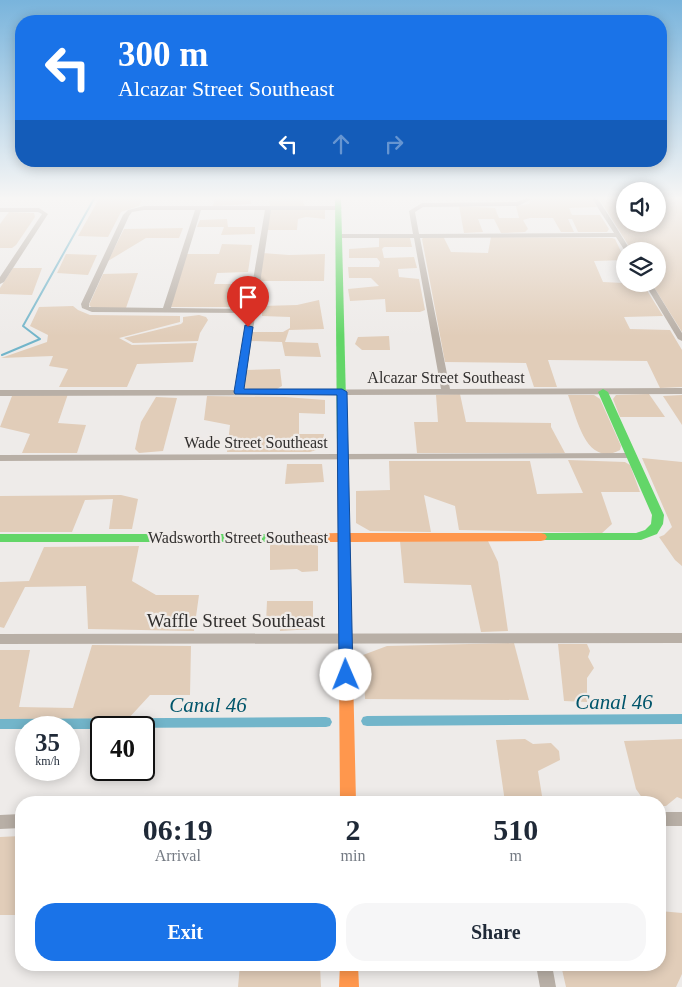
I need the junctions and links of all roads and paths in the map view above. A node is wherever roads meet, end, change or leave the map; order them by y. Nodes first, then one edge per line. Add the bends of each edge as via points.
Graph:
1 (26, 243) edge
2 (113, 243) edge
3 (188, 243) edge
4 (262, 243) edge
5 (340, 243) edge
6 (418, 243) edge
7 (0, 282) edge
8 (653, 292) edge
9 (166, 310) junction
10 (251, 311) junction
11 (682, 339) edge
12 (446, 391) junction
13 (682, 391) edge
14 (0, 392) edge
15 (239, 392) junction
16 (342, 392) junction
17 (603, 392) junction
18 (632, 456) junction
19 (343, 457) junction
20 (0, 458) edge
21 (344, 537) junction
22 (0, 538) edge
23 (346, 638) junction
24 (682, 638) edge
25 (0, 639) edge
26 (348, 796) edge
27 (682, 818) edge
28 (666, 819) edge
29 (15, 821) edge
30 (0, 822) edge
31 (349, 971) edge
32 (545, 971) edge
33 (349, 987) edge
34 (548, 987) edge

1 - 7 street
2 - 9 street via 86,308
3 - 9 street
4 - 10 street
5 - 16 street
6 - 12 street
8 - 11 street
9 - 10 street
10 - 15 street
12 - 16 street, Alcazar Street Southeast
12 - 17 street, Alcazar Street Southeast
13 - 17 street, Alcazar Street Southeast
14 - 15 street, Alcazar Street Southeast
15 - 16 street, Alcazar Street Southeast
16 - 19 street
17 - 18 street
18 - 19 street, Wade Street Southeast
18 - 21 street, Wadsworth Street Southeast via 658,516 659,524 647,535
19 - 20 street, Wade Street Southeast
19 - 21 street
21 - 22 street, Wadsworth Street Southeast
21 - 23 street
23 - 24 street, Waffle Street Southeast
23 - 25 street, Waffle Street Southeast
23 - 26 street
27 - 28 street
29 - 30 street
31 - 33 street
32 - 34 street

